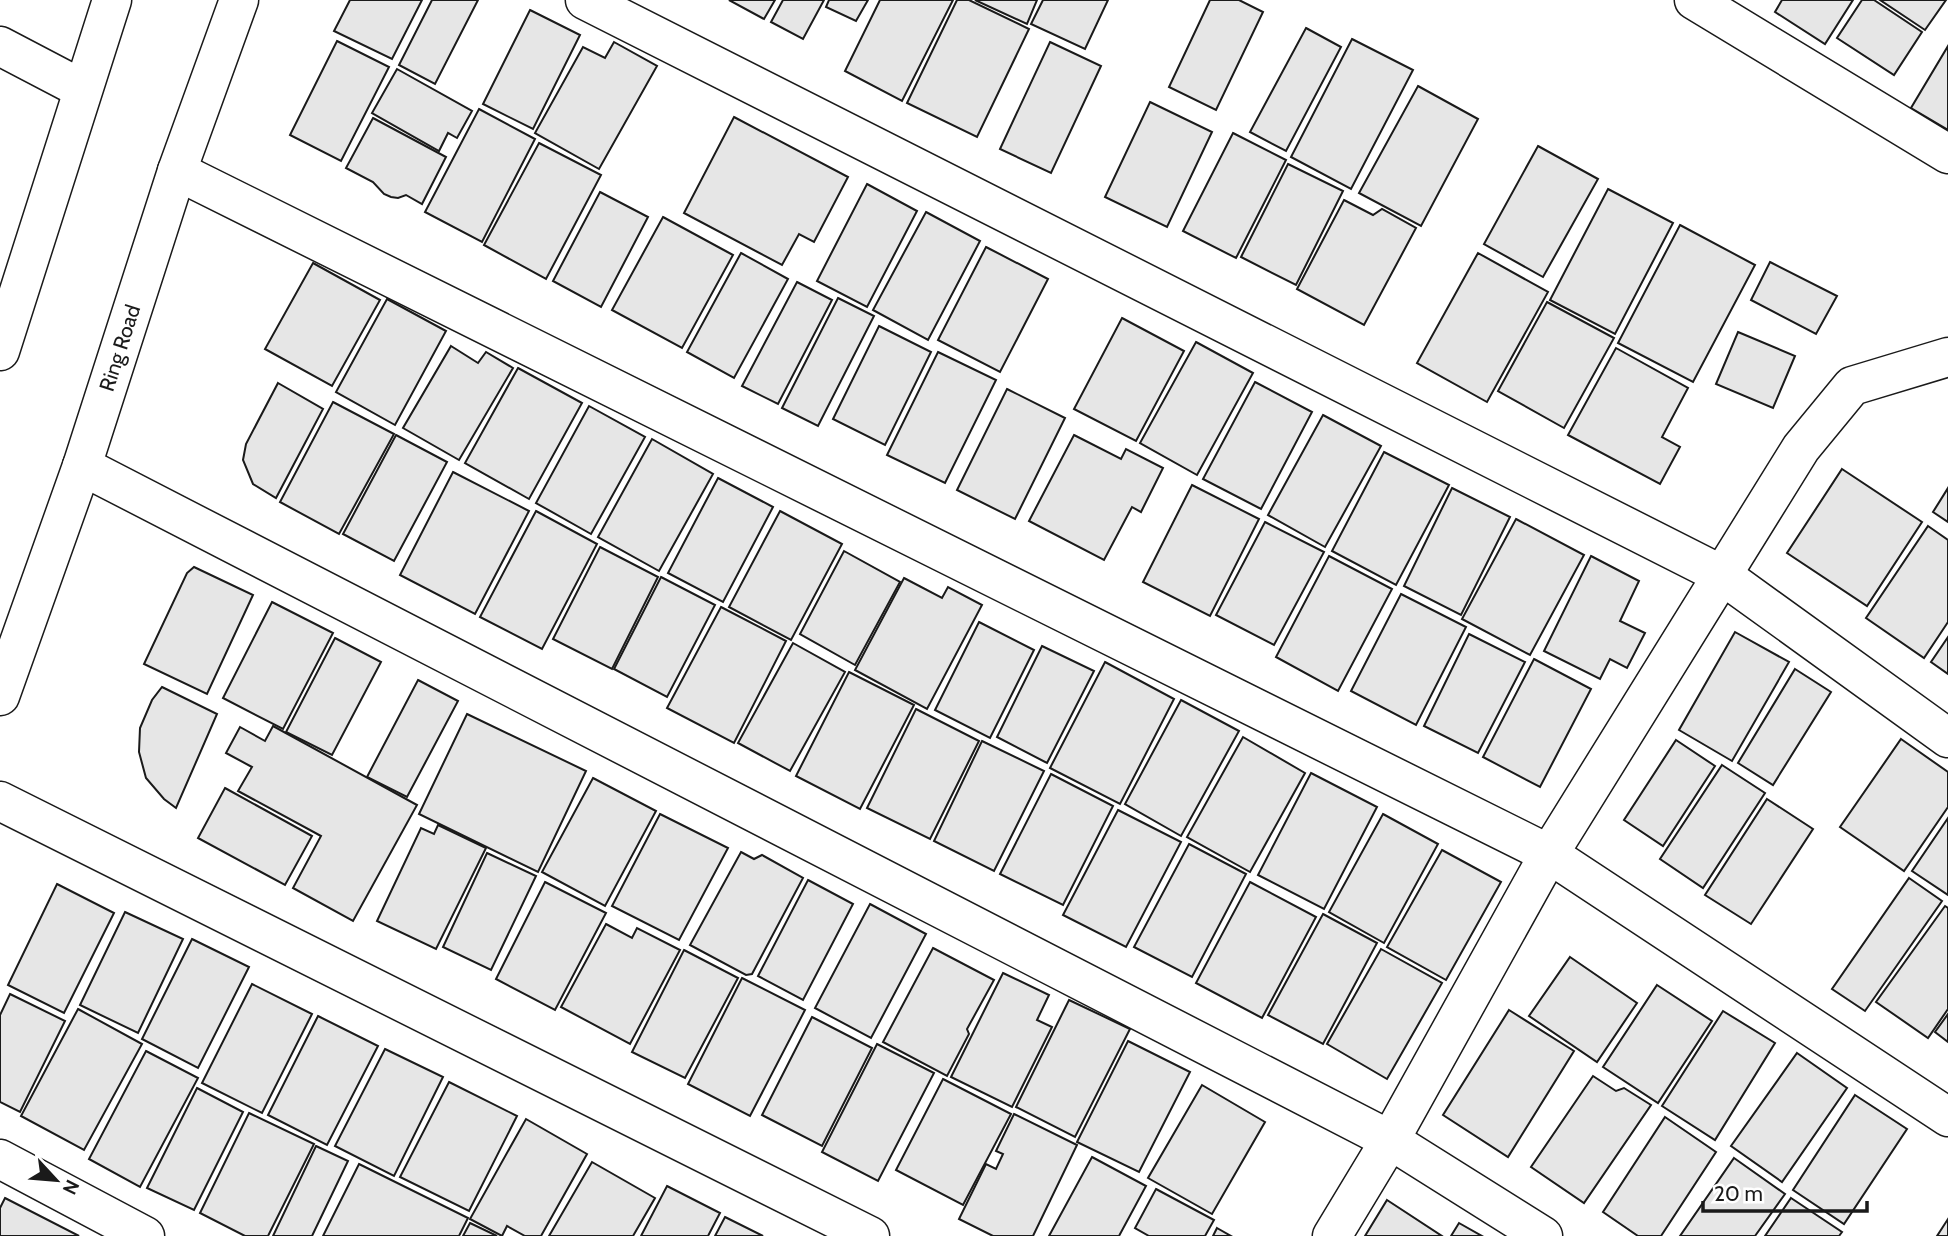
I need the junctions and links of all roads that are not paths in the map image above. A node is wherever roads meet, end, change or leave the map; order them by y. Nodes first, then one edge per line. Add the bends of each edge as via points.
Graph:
1 (112, 0) edge
2 (239, 0) edge
3 (585, 0) edge
4 (1694, 0) edge
5 (1746, 13) edge
6 (0, 46) edge
7 (82, 89) junction
8 (1948, 154) edge
9 (177, 171) junction
10 (0, 351) edge
11 (1948, 357) edge
12 (82, 466) junction
13 (1722, 575) junction
14 (0, 696) edge
15 (1948, 738) edge
16 (0, 801) edge
17 (1549, 854) junction
18 (1948, 1117) edge
19 (1390, 1140) junction
20 (0, 1159) edge
21 (145, 1236) edge
22 (870, 1236) edge
23 (1332, 1236) edge
24 (1543, 1236) edge

1 - 7 main road
2 - 9 main road, Ring Road
3 - 13 main road
4 - 5 main road
5 - 8 main road
6 - 7 main road
7 - 10 main road
9 - 12 main road, Ring Road
9 - 17 main road
11 - 13 main road via 1852,386 1801,448
12 - 14 main road, Ring Road
12 - 19 main road
13 - 15 main road
13 - 17 main road
16 - 22 main road
17 - 18 main road
17 - 19 main road
19 - 23 main road
19 - 24 main road
20 - 21 main road

